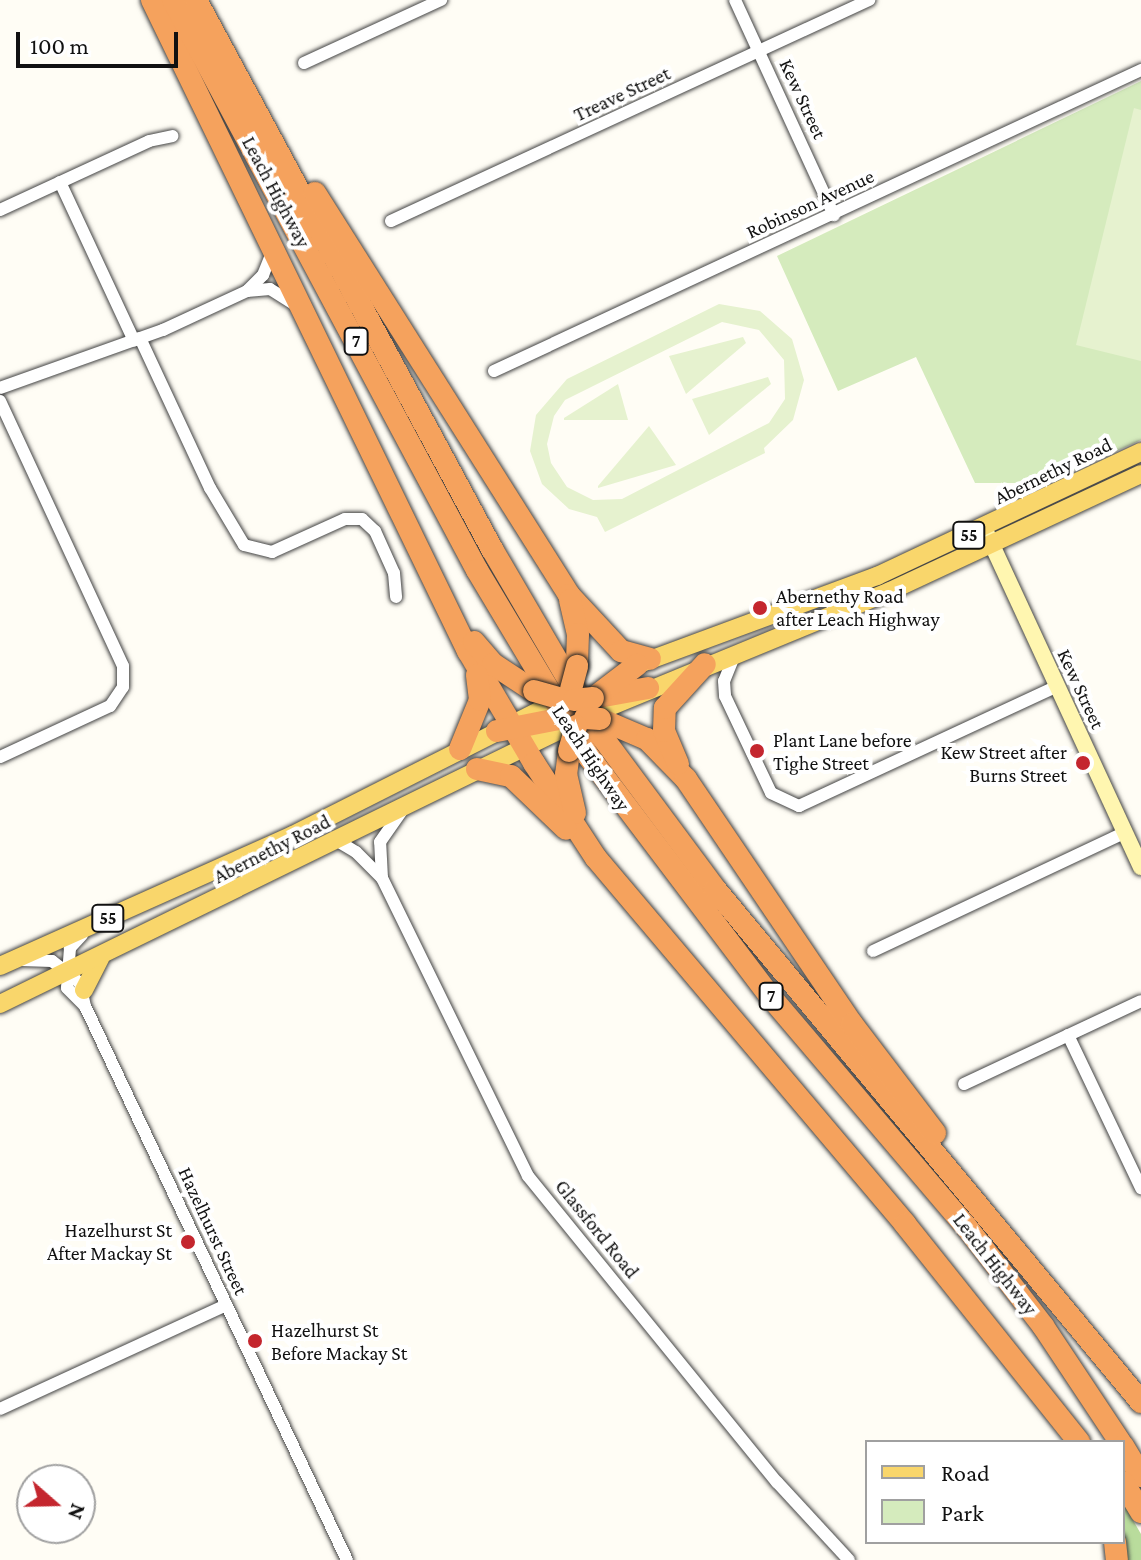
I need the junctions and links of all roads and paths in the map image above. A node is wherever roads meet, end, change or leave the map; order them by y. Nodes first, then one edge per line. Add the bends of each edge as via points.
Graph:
1 (152, 0) edge
2 (173, 0) edge
3 (196, 0) edge
4 (441, 0) edge
5 (735, 0) edge
6 (869, 0) edge
7 (220, 42) junction
8 (759, 52) junction
9 (304, 63) dead end
10 (1141, 70) edge
11 (172, 136) dead end
12 (60, 182) junction
13 (0, 210) edge
14 (834, 215) junction
15 (391, 221) dead end
16 (273, 244) junction
17 (247, 291) junction
18 (310, 321) junction
19 (137, 339) junction
20 (494, 371) dead end
21 (0, 388) edge
22 (0, 401) edge
23 (1141, 452) edge
24 (1141, 474) edge
25 (988, 536) junction
26 (569, 595) junction
27 (396, 597) dead end
28 (446, 604) junction
29 (468, 651) junction
30 (737, 651) junction
31 (644, 662) junction
32 (705, 664) junction
33 (1058, 686) junction
34 (648, 688) joint
35 (574, 709) junction
36 (515, 737) junction
37 (460, 749) junction
38 (0, 757) edge
39 (477, 769) junction
40 (686, 779) junction
41 (406, 806) junction
42 (1124, 833) junction
43 (336, 840) junction
44 (596, 858) junction
45 (1141, 867) edge
46 (382, 878) junction
47 (98, 923) junction
48 (873, 951) dead end
49 (100, 958) junction
50 (7, 963) edge
51 (68, 972) junction
52 (84, 998) junction
53 (1141, 1001) edge
54 (0, 1004) edge
55 (1068, 1035) junction
56 (964, 1084) dead end
57 (1141, 1188) edge
58 (1023, 1259) junction
59 (946, 1274) junction
60 (226, 1305) junction
61 (1141, 1402) edge
62 (0, 1409) edge
63 (1077, 1440) edge
64 (1094, 1440) edge
65 (1119, 1440) edge
66 (1125, 1449) edge
67 (1141, 1476) edge
68 (1125, 1485) edge
69 (1141, 1512) edge
70 (347, 1560) edge
71 (849, 1560) edge

1 - 16 highway, 7
2 - 65 highway, Leach Highway / 7 via 477,570 589,757 769,995 965,1225 1052,1338
3 - 7 highway, Leach Highway / 7
4 - 9 street
5 - 8 street, Kew Street
6 - 8 street, Treave Street
7 - 26 highway
7 - 58 highway, Leach Highway / 7 via 492,549 600,734 724,900
8 - 14 street, Kew Street
8 - 15 street, Treave Street
10 - 14 street, Robinson Avenue
11 - 12 street via 149,141
12 - 13 street
12 - 19 street
14 - 20 street, Robinson Avenue
16 - 17 street via 267,268
16 - 18 highway, 7
17 - 18 street via 276,292
17 - 19 street
18 - 28 highway, 7
19 - 21 street
19 - 27 street via 244,545 272,552 345,519 362,519 375,531 394,573
22 - 38 street via 123,666 123,687 110,706
23 - 25 main road, Abernethy Road / 55
24 - 25 main road, Abernethy Road / 55
25 - 30 main road, Abernethy Road / 55
25 - 31 main road, Abernethy Road / 55
25 - 33 street, Kew Street
26 - 31 highway via 621,651
26 - 35 highway, bridge via 578,634
28 - 29 highway, 7
28 - 35 highway, 7 via 493,664
29 - 36 highway, 7
29 - 37 highway, 7 via 480,700
30 - 32 main road, Abernethy Road / 55
30 - 33 street via 724,681 725,696 771,793 799,806
31 - 35 highway
32 - 34 main road, Abernethy Road / 55
32 - 40 highway, 7 via 672,697 663,720
33 - 42 street, Kew Street
34 - 35 highway
35 - 36 highway
35 - 40 highway, 7 via 647,739
35 - 44 highway, bridge via 569,791
36 - 37 main road, Abernethy Road / 55
36 - 39 main road, Abernethy Road / 55
36 - 44 highway
37 - 47 main road, Abernethy Road / 55 via 293,835
39 - 41 main road, Abernethy Road / 55
39 - 44 highway via 511,776
40 - 58 highway, 7 via 852,1024 983,1196
41 - 43 main road, Abernethy Road / 55
41 - 46 street, Glassford Road via 380,842
42 - 45 street, Kew Street
42 - 48 street
43 - 46 street, Glassford Road
43 - 49 main road, Abernethy Road / 55
44 - 59 highway
46 - 71 street, Glassford Road via 528,1176 777,1482
47 - 50 main road, Abernethy Road / 55
47 - 51 street via 73,941
49 - 51 main road, Abernethy Road / 55
49 - 52 main road
50 - 51 street via 52,961
51 - 52 street, Hazelhurst Street
51 - 54 main road, Abernethy Road / 55
52 - 60 street, Hazelhurst Street
53 - 55 street
55 - 56 street
55 - 57 street
58 - 61 highway, Leach Highway / 7
59 - 63 highway
59 - 64 highway via 1021,1349
60 - 62 street
60 - 70 street, Hazelhurst Street
66 - 67 highway, Leach Highway / 7
68 - 69 highway

